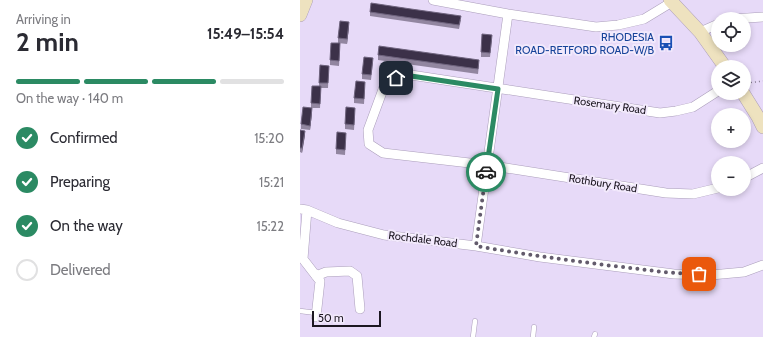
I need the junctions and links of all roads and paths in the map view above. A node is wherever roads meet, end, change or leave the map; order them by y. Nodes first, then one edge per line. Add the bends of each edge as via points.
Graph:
1 (306, 0) edge
2 (433, 0) edge
3 (671, 1) edge
4 (508, 14) junction
5 (300, 15) edge
6 (763, 17) edge
7 (751, 18) edge
8 (711, 27) edge
9 (700, 32) junction
10 (720, 60) edge
11 (763, 81) edge
12 (751, 83) edge
13 (498, 89) junction
14 (711, 95) edge
15 (747, 100) edge
16 (763, 127) edge
17 (487, 165) junction
18 (763, 168) edge
19 (751, 174) edge
20 (711, 190) edge
21 (304, 210) edge
22 (476, 246) junction
23 (763, 265) edge
24 (316, 276) junction
25 (360, 309) dead end
26 (300, 312) edge
27 (316, 315) joint
28 (475, 321) dead end
29 (534, 327) dead end
30 (473, 337) edge
31 (533, 337) edge

1 - 5 street
2 - 4 street
3 - 4 street via 644,19 596,27
3 - 9 street
4 - 13 street
6 - 7 street
8 - 9 street
9 - 10 street
11 - 12 path
13 - 14 street, Rosemary Road via 660,113 693,107
13 - 17 street
13 - 17 street, Rosemary Road via 411,76 396,78 386,84 368,130 369,144 383,154
15 - 16 street
17 - 20 street, Rothbury Road via 666,193 693,194
17 - 22 street
18 - 19 street
21 - 22 street, Rochdale Road via 384,235
21 - 24 street via 303,259
22 - 23 street, Rochdale Road via 674,274 711,275 744,272
24 - 25 street via 326,272 350,271 357,276
24 - 27 street via 320,281
26 - 27 lane
28 - 30 lane
29 - 31 lane

